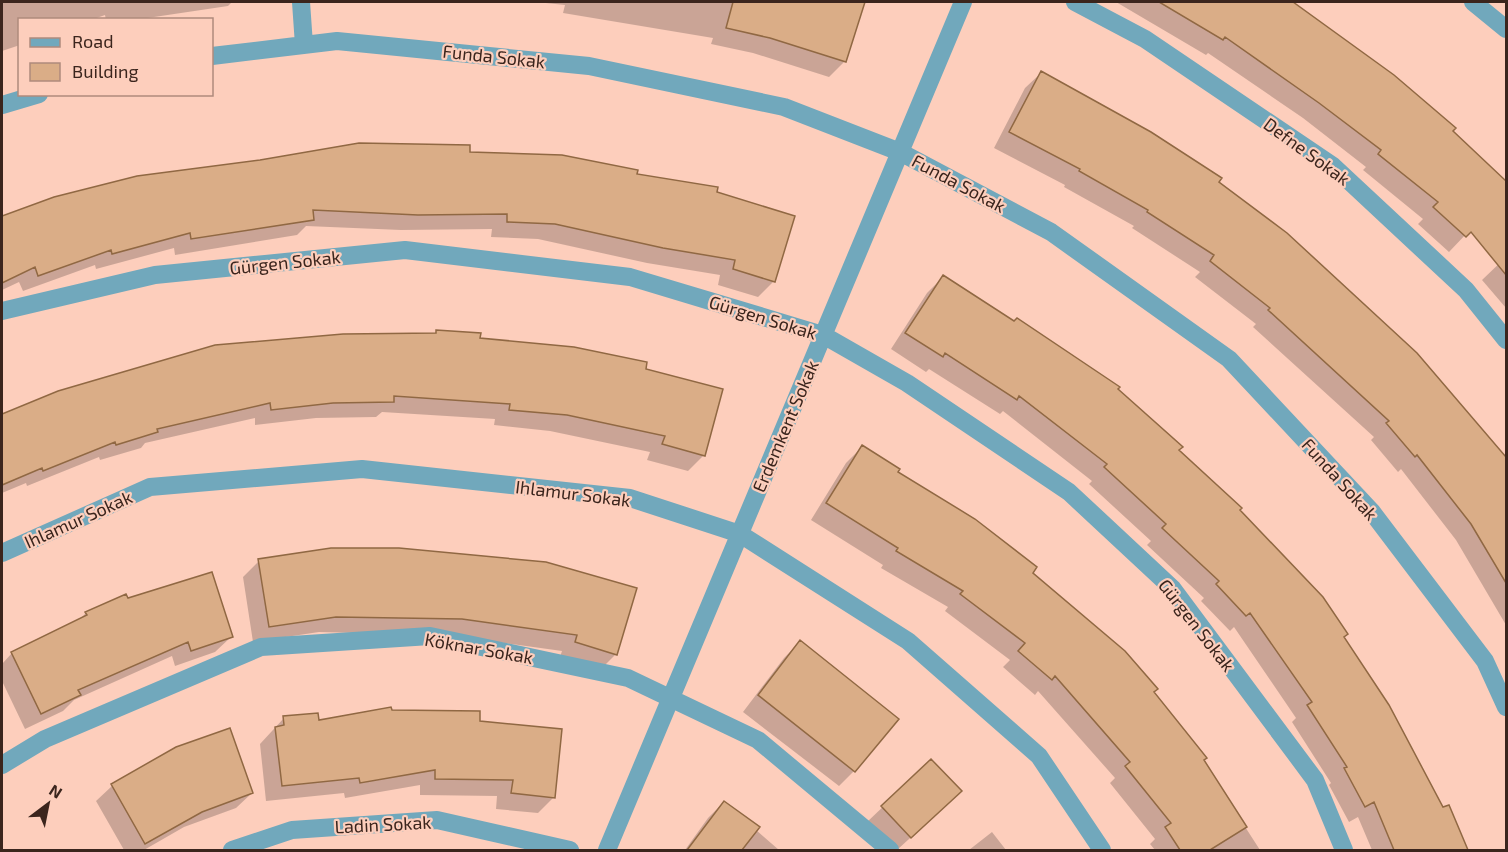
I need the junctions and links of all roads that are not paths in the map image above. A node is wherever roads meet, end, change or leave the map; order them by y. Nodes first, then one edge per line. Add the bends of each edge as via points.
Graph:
1 (302, 2) edge
2 (963, 2) edge
3 (1075, 2) edge
4 (1473, 2) edge
5 (1506, 29) edge
6 (304, 45) junction
7 (213, 56) edge
8 (32, 96) edge
9 (2, 105) edge
10 (900, 152) junction
11 (2, 311) edge
12 (823, 335) junction
13 (1506, 340) edge
14 (740, 534) junction
15 (2, 554) edge
16 (670, 699) junction
17 (1506, 707) edge
18 (2, 765) edge
19 (232, 850) edge
20 (570, 850) edge
21 (607, 850) edge
22 (890, 850) edge
23 (1102, 850) edge
24 (1344, 850) edge

1 - 6 street
2 - 10 street, Erdemkent Sokak
3 - 13 street, Defne Sokak via 1145,39 1333,166 1466,290
4 - 5 street
6 - 7 street, Funda Sokak
6 - 10 street, Funda Sokak via 337,41 589,66 784,107
8 - 9 street
10 - 12 street, Erdemkent Sokak
10 - 17 street, Funda Sokak via 1051,232 1229,359 1372,512 1485,661
11 - 12 street, Gürgen Sokak via 155,275 405,250 630,277
12 - 14 street, Erdemkent Sokak
12 - 24 street, Gürgen Sokak via 907,383 1069,492 1172,588 1316,780
14 - 15 street, Ihlamur Sokak via 630,498 362,469 150,487
14 - 16 street, Erdemkent Sokak
14 - 23 street, Ihlamur Sokak via 908,641 1039,756
16 - 18 street, Köknar Sokak via 628,678 430,636 261,647 45,739
16 - 21 street, Erdemkent Sokak
16 - 22 street, Köknar Sokak via 758,740
19 - 20 street, Ladin Sokak via 292,830 437,820

